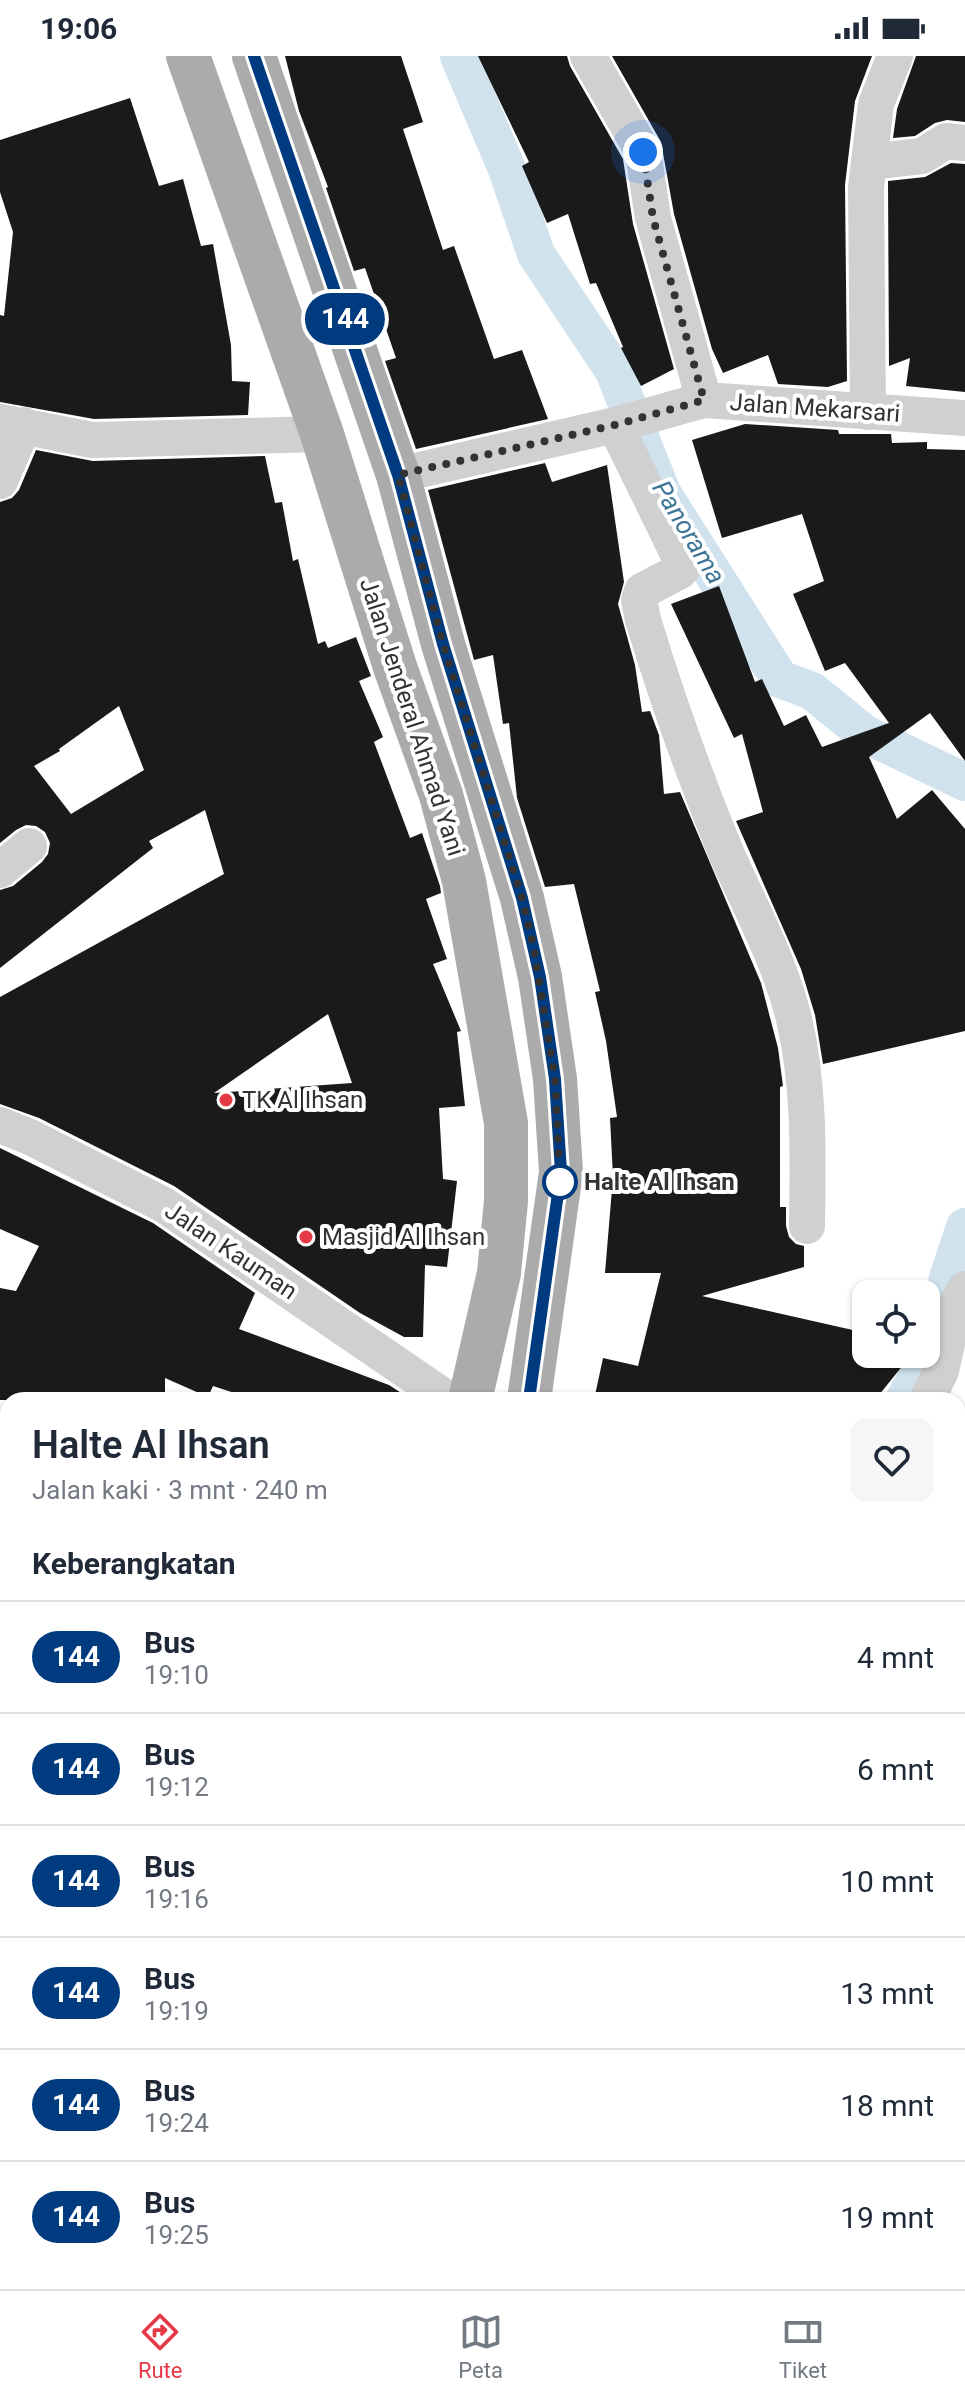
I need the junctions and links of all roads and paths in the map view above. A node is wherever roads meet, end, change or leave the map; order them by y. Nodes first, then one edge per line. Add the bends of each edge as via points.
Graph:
1 (188, 56) edge
2 (254, 56) edge
3 (588, 56) edge
4 (895, 56) edge
5 (965, 143) edge
6 (869, 162) junction
7 (704, 400) junction
8 (868, 412) junction
9 (638, 418) junction
10 (965, 418) edge
11 (12, 424) edge
12 (322, 434) junction
13 (398, 475) junction
14 (0, 481) edge
15 (29, 846) dead end
16 (0, 870) edge
17 (0, 1125) edge
18 (807, 1226) dead end
19 (965, 1289) edge
20 (437, 1392) edge
21 (472, 1392) edge
22 (530, 1392) edge
23 (931, 1392) edge

1 - 12 main road, Jalan Jenderal Ahmad Yani
2 - 13 main road, Jalan Jenderal Ahmad Yani
3 - 7 street via 643,152 653,218
4 - 6 street via 876,104
5 - 6 street via 946,141 922,156
6 - 8 street
7 - 8 street, Jalan Mekarsari
7 - 9 street, Jalan Mekarsari
8 - 10 street, Jalan Mekarsari
9 - 13 street, Jalan Mekarsari
9 - 18 street via 684,566 646,588 640,607 701,793 794,1019 807,1108
11 - 12 street via 92,440
11 - 14 street
12 - 21 main road, Jalan Jenderal Ahmad Yani via 441,795 464,881 506,1123 499,1273
13 - 22 main road, Jalan Jenderal Ahmad Yani via 443,644 522,898 555,1079 561,1172
15 - 16 street
17 - 20 street, Jalan Kauman via 164,1205
19 - 23 street

